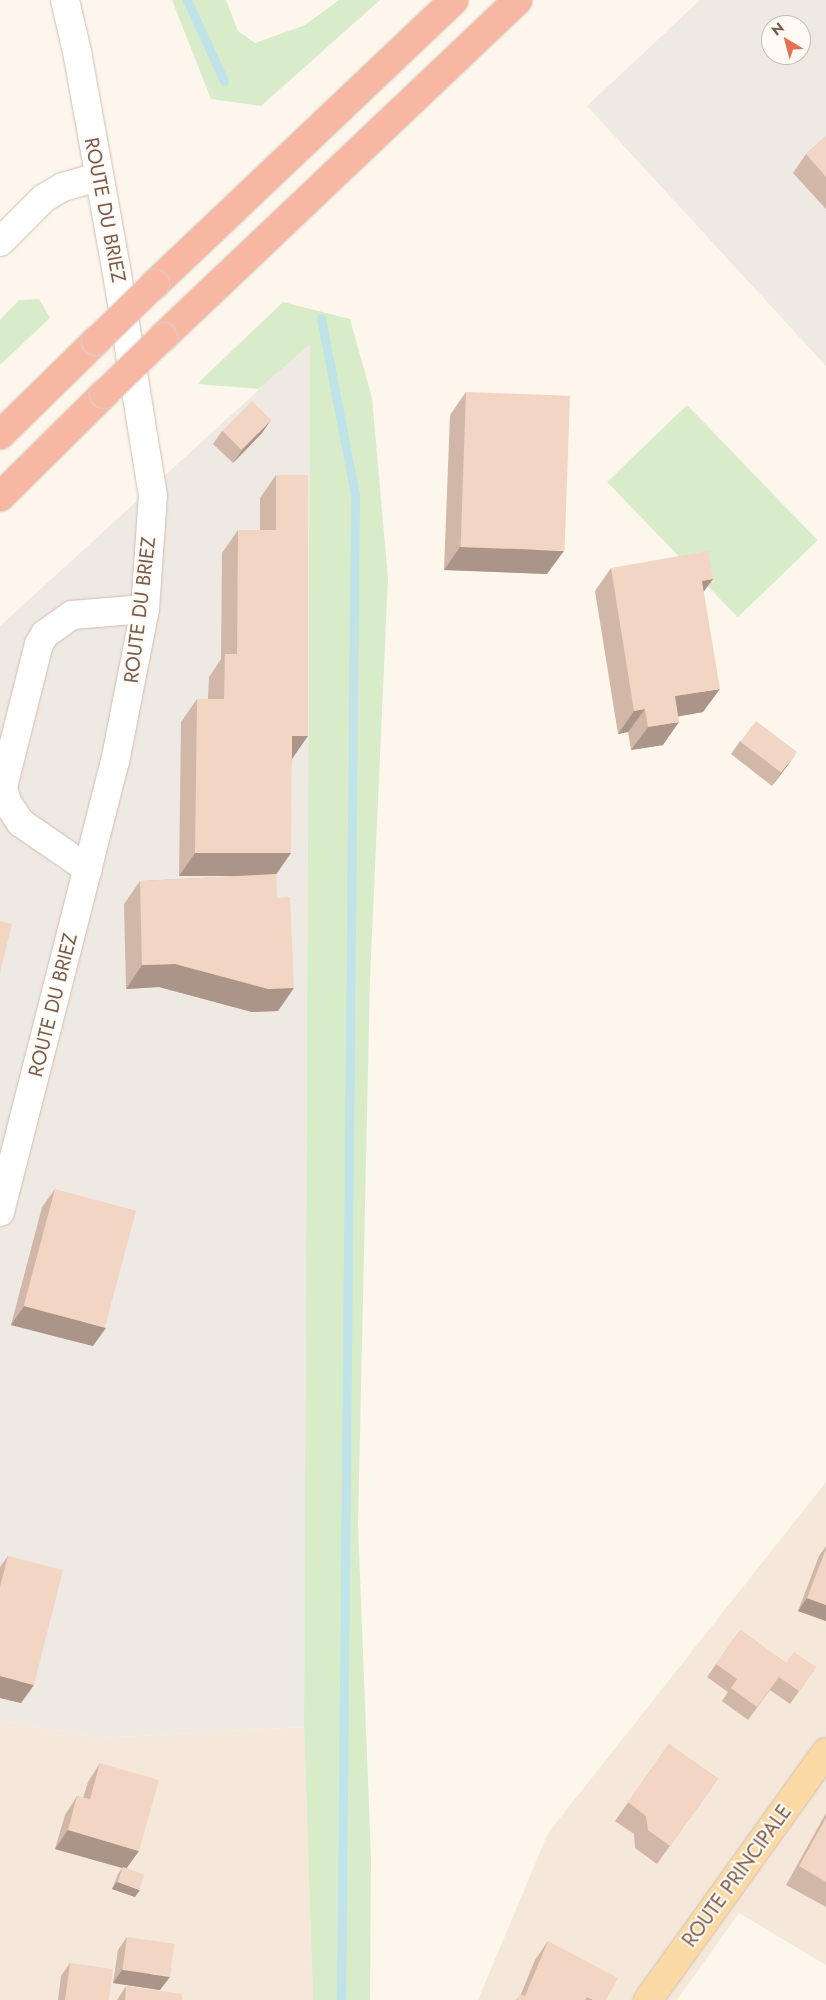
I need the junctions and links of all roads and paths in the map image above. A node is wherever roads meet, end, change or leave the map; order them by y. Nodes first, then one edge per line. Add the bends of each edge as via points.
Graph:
1 (64, 0) edge
2 (454, 0) edge
3 (518, 0) edge
4 (98, 177) junction
5 (0, 242) edge
6 (0, 435) edge
7 (0, 497) edge
8 (145, 609) junction
9 (88, 869) junction
10 (0, 1212) edge
11 (826, 1752) edge
12 (648, 2000) edge

1 - 4 street, ROUTE DU BRIEZ via 78,56
2 - 6 highway, bridge
3 - 7 highway, bridge via 163,337
4 - 5 street via 63,187 44,198
4 - 8 street, ROUTE DU BRIEZ via 123,306 153,496
8 - 9 street, ROUTE DU BRIEZ via 117,753
8 - 9 street via 72,615 46,634 39,644 3,787 7,802 21,823
9 - 10 street, ROUTE DU BRIEZ
11 - 12 main road, ROUTE PRINCIPALE

